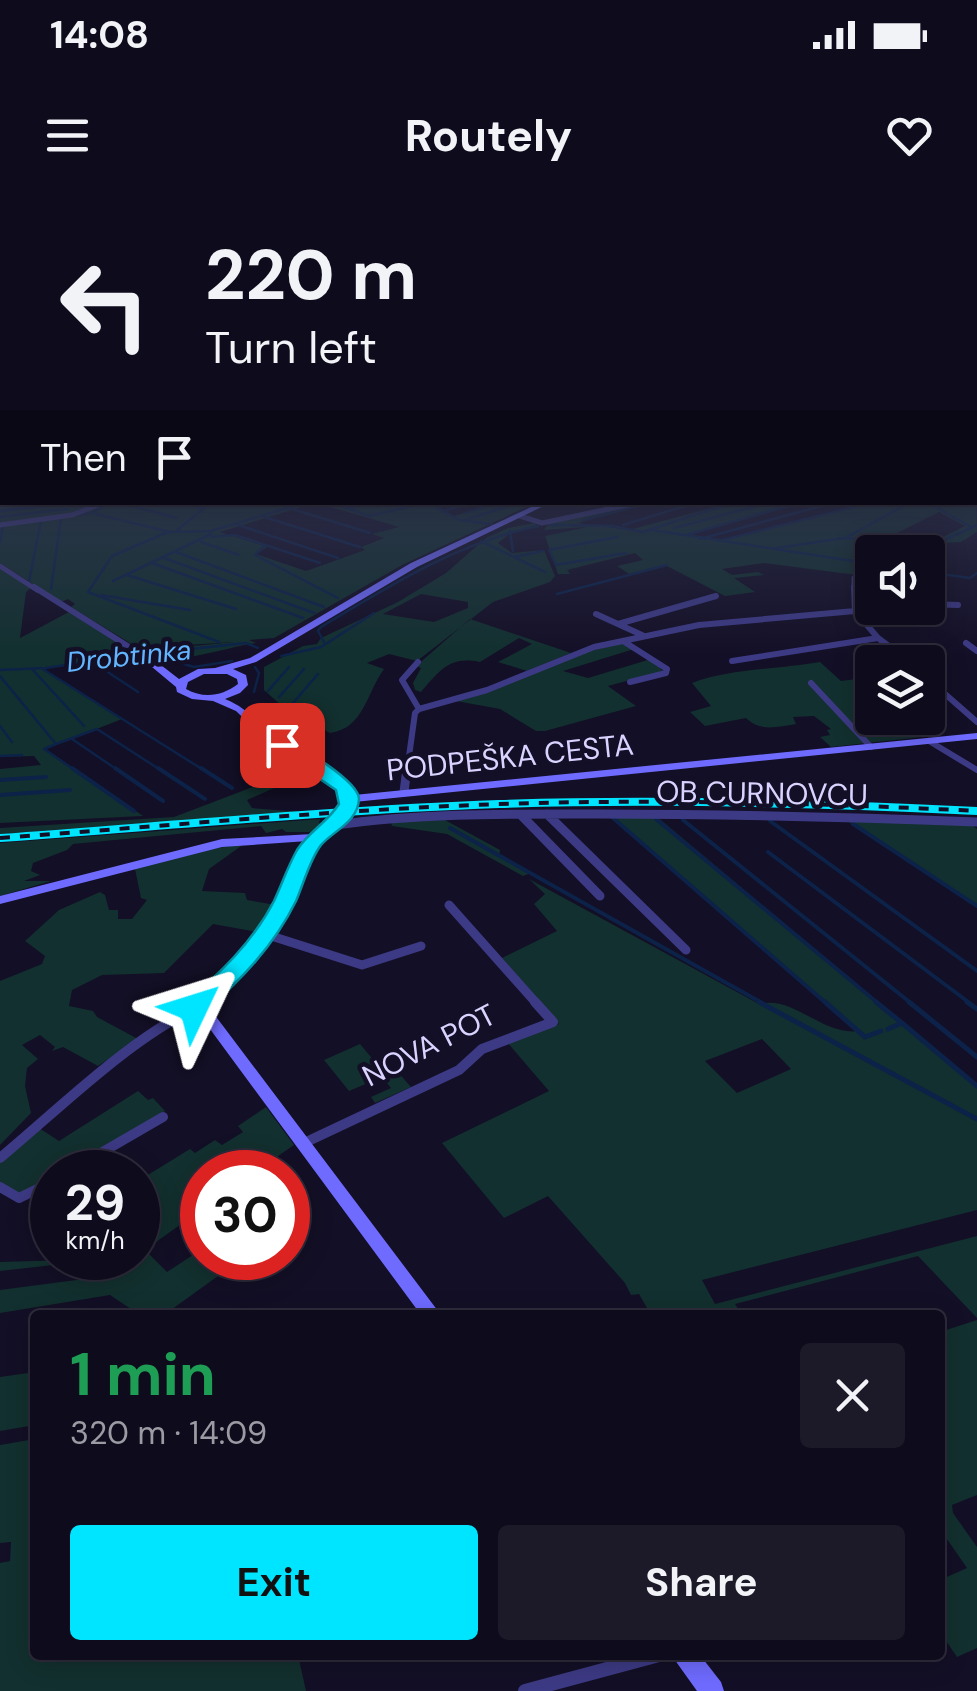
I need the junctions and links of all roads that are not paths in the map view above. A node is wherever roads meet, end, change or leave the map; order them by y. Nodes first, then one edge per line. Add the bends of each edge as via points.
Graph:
1 (49, 518) edge
2 (517, 518) edge
3 (525, 518) edge
4 (568, 518) edge
5 (0, 525) edge
6 (0, 566) edge
7 (854, 578) dead end
8 (716, 596) dead end
9 (686, 600) dead end
10 (855, 600) edge
11 (945, 605) edge
12 (958, 605) dead end
13 (855, 611) edge
14 (596, 614) dead end
15 (615, 622) junction
16 (867, 625) edge
17 (645, 636) junction
18 (878, 638) junction
19 (623, 641) junction
20 (966, 643) dead end
21 (887, 645) edge
22 (977, 651) edge
23 (141, 654) joint
24 (253, 660) junction
25 (732, 661) dead end
26 (418, 662) dead end
27 (158, 665) junction
28 (220, 670) junction
29 (202, 671) junction
30 (242, 676) junction
31 (630, 682) dead end
32 (811, 682) dead end
33 (180, 685) junction
34 (237, 692) junction
35 (945, 694) edge
36 (214, 698) junction
37 (240, 709) junction
38 (419, 709) junction
39 (977, 722) edge
40 (977, 736) edge
41 (929, 742) junction
42 (871, 747) junction
43 (977, 770) edge
44 (404, 792) junction
45 (350, 799) junction
46 (547, 814) junction
47 (521, 815) junction
48 (977, 822) edge
49 (336, 824) junction
50 (303, 846) junction
51 (600, 896) dead end
52 (0, 900) edge
53 (449, 905) dead end
54 (265, 934) junction
55 (421, 946) dead end
56 (686, 950) dead end
57 (200, 1006) junction
58 (163, 1117) dead end
59 (302, 1144) junction
60 (106, 1150) edge
61 (0, 1158) edge
62 (0, 1188) edge
63 (30, 1193) edge
64 (428, 1310) edge
65 (640, 1660) edge
66 (690, 1660) edge
67 (525, 1691) edge
68 (712, 1691) edge

1 - 5 street
2 - 24 main road via 414,565
3 - 4 street via 542,523
6 - 23 street
7 - 10 street
8 - 15 street
9 - 15 street
11 - 12 street
13 - 17 street via 765,616
14 - 15 street
15 - 17 street
16 - 18 street
17 - 19 street
18 - 21 street
18 - 25 street
19 - 31 street via 667,669
19 - 38 street
20 - 22 street
23 - 27 main road
24 - 28 main road
24 - 30 main road
26 - 38 street via 402,680
27 - 29 main road
27 - 33 main road
28 - 29 main road
28 - 30 main road
29 - 33 main road
30 - 34 main road
32 - 42 street
33 - 36 main road via 192,697
34 - 36 main road
34 - 37 main road
35 - 39 street
36 - 37 main road
37 - 45 main road via 343,786
38 - 44 street
40 - 41 main road, PODPEŠKA CESTA
41 - 42 main road, PODPEŠKA CESTA
41 - 43 street
42 - 44 main road, PODPEŠKA CESTA
44 - 45 main road, PODPEŠKA CESTA
45 - 49 main road, PODPEŠKA CESTA
46 - 47 street, OB CURNOVCU
46 - 48 street, OB CURNOVCU
46 - 56 street
47 - 49 street, OB CURNOVCU
47 - 51 street
49 - 50 main road, PODPEŠKA CESTA
50 - 52 main road, PODPEŠKA CESTA via 238,841
50 - 54 main road
53 - 59 street, NOVA POT via 553,1022 482,1049 459,1070
54 - 55 street via 362,965
54 - 57 main road
57 - 59 main road
57 - 61 street via 108,1068
58 - 60 street
59 - 64 main road
62 - 63 street via 20,1198
65 - 67 street
66 - 68 main road

